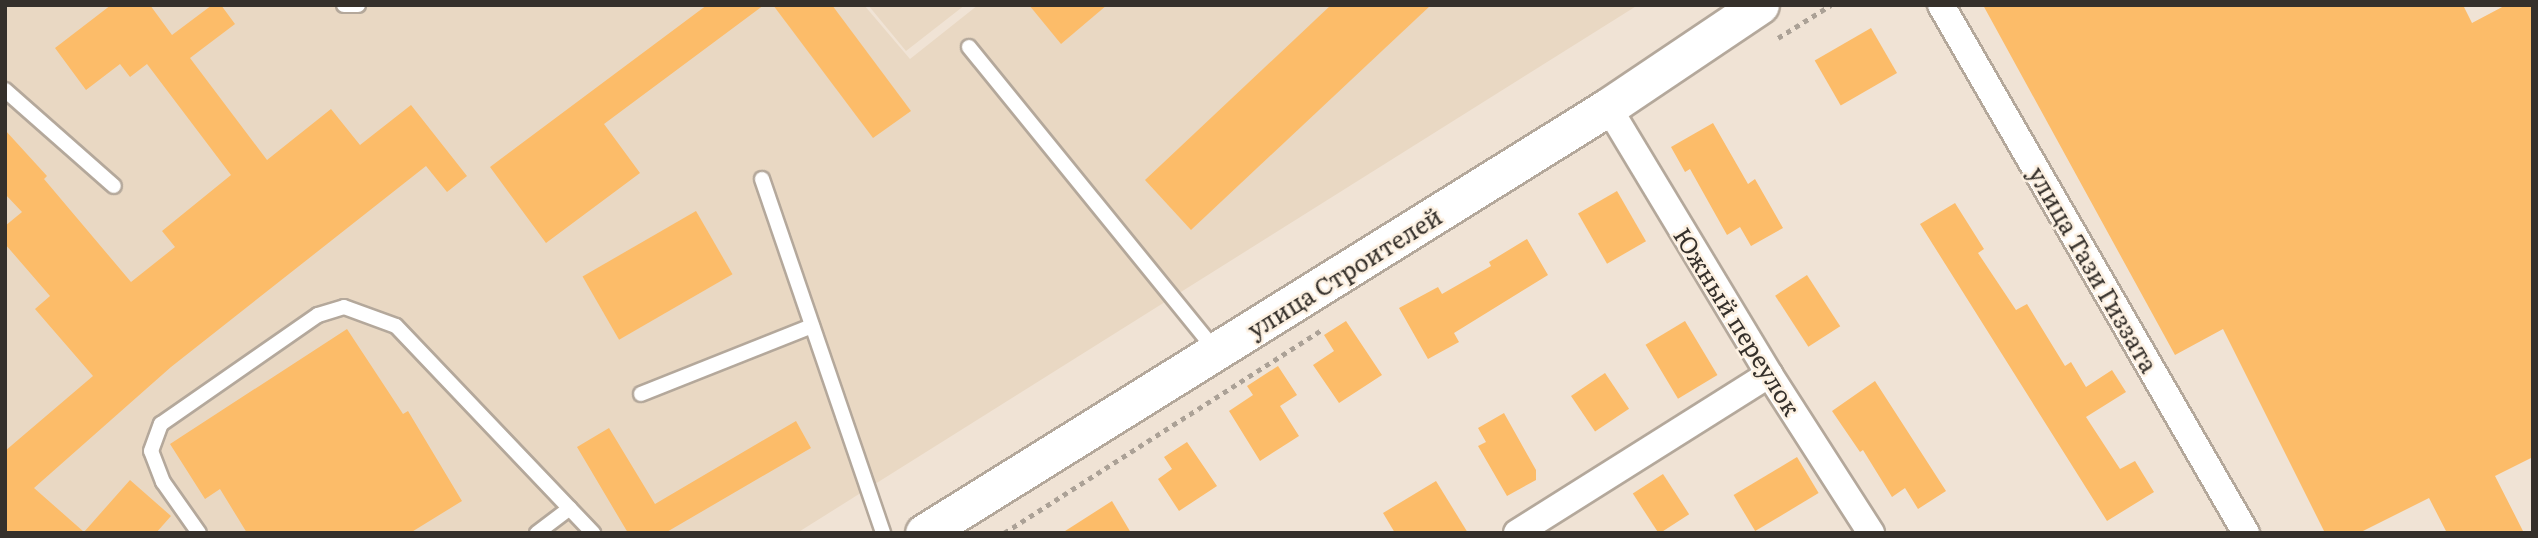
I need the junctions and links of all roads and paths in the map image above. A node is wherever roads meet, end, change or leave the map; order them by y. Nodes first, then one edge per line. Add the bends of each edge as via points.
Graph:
1 (344, 5) edge
2 (358, 5) edge
3 (1760, 5) edge
4 (1941, 5) edge
5 (969, 47) dead end
6 (5, 90) edge
7 (1608, 107) junction
8 (762, 179) dead end
9 (114, 186) dead end
10 (812, 326) junction
11 (1215, 352) junction
12 (1769, 374) junction
13 (641, 394) dead end
14 (570, 508) junction
15 (199, 533) edge
16 (537, 533) edge
17 (593, 533) edge
18 (883, 533) edge
19 (925, 533) edge
20 (1517, 533) edge
21 (1871, 533) edge
22 (2246, 533) edge

1 - 2 lane
3 - 7 street, улица Строителей
4 - 22 street, улица Тази Гиззата
5 - 11 lane
6 - 9 lane
7 - 11 street, улица Строителей
7 - 12 street, Южный переулок
8 - 10 lane
10 - 13 lane
10 - 18 lane
11 - 19 street, улица Строителей
12 - 20 street
12 - 21 street, Южный переулок
14 - 15 lane via 396,326 344,307 318,315 160,424 151,451 163,482
14 - 16 lane
14 - 17 lane

